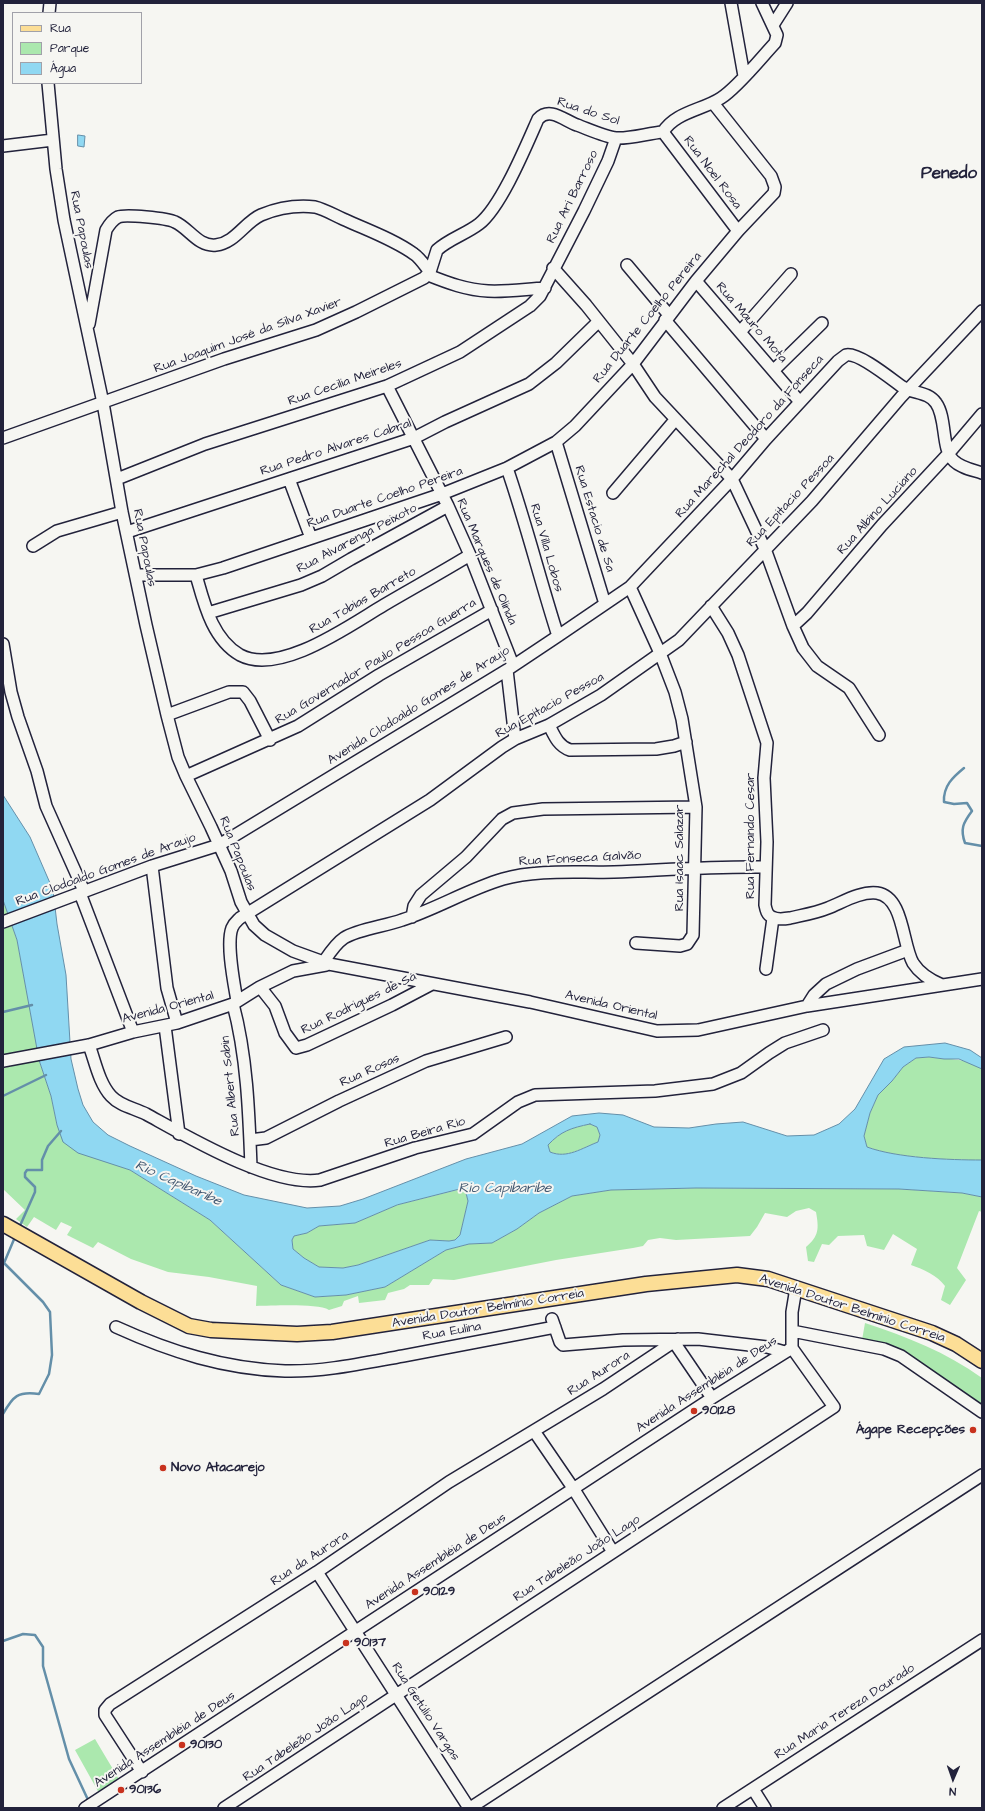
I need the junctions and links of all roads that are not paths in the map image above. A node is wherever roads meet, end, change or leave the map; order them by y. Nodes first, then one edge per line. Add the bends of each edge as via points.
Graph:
1 (731, 3) edge
2 (762, 3) edge
3 (787, 3) edge
4 (773, 25) junction
5 (744, 76) junction
6 (48, 84) edge
7 (713, 103) junction
8 (663, 132) junction
9 (616, 138) junction
10 (53, 140) junction
11 (3, 146) edge
12 (738, 231) junction
13 (627, 265) dead end
14 (553, 268) junction
15 (429, 273) junction
16 (791, 274) dead end
17 (696, 281) junction
18 (545, 288) junction
19 (982, 311) edge
20 (667, 318) junction
21 (598, 322) junction
22 (822, 323) dead end
23 (88, 330) junction
24 (740, 332) junction
25 (633, 364) junction
26 (774, 370) junction
27 (387, 386) junction
28 (906, 389) junction
29 (800, 402) junction
30 (103, 403) junction
31 (982, 414) edge
32 (675, 420) junction
33 (3, 438) edge
34 (414, 438) junction
35 (766, 440) junction
36 (556, 442) junction
37 (949, 453) junction
38 (507, 468) junction
39 (982, 473) edge
40 (117, 478) junction
41 (289, 479) junction
42 (732, 479) junction
43 (614, 493) dead end
44 (442, 494) junction
45 (448, 506) junction
46 (122, 512) junction
47 (127, 532) junction
48 (311, 538) junction
49 (33, 546) dead end
50 (765, 549) junction
51 (470, 555) junction
52 (136, 575) junction
53 (196, 575) junction
54 (630, 587) junction
55 (605, 604) junction
56 (711, 606) junction
57 (492, 610) junction
58 (208, 613) junction
59 (793, 626) junction
60 (558, 636) junction
61 (3, 644) edge
62 (660, 653) junction
63 (510, 668) junction
64 (167, 715) junction
65 (548, 725) junction
66 (879, 735) dead end
67 (515, 739) junction
68 (270, 740) junction
69 (686, 742) junction
70 (186, 776) junction
71 (696, 807) junction
72 (219, 845) junction
73 (152, 866) junction
74 (694, 867) junction
75 (765, 867) junction
76 (78, 893) junction
77 (247, 914) junction
78 (412, 917) junction
79 (773, 918) junction
80 (3, 922) edge
81 (636, 943) dead end
82 (908, 950) junction
83 (293, 951) junction
84 (326, 963) junction
85 (766, 969) dead end
86 (293, 971) junction
87 (982, 979) edge
88 (432, 984) junction
89 (942, 985) junction
90 (260, 987) junction
91 (235, 1002) junction
92 (807, 1006) junction
93 (177, 1023) junction
94 (165, 1026) junction
95 (823, 1030) dead end
96 (133, 1032) junction
97 (506, 1037) dead end
98 (84, 1046) junction
99 (3, 1062) edge
100 (179, 1134) junction
101 (250, 1140) junction
102 (251, 1167) junction
103 (12, 1230) edge
104 (796, 1288) junction
105 (116, 1327) dead end
106 (792, 1331) junction
107 (676, 1340) junction
108 (788, 1350) junction
109 (982, 1361) edge
110 (712, 1398) junction
111 (982, 1412) edge
112 (534, 1431) junction
113 (982, 1475) edge
114 (573, 1488) junction
115 (613, 1552) junction
116 (317, 1572) junction
117 (356, 1632) junction
118 (982, 1640) edge
119 (397, 1694) junction
120 (142, 1772) junction
121 (753, 1789) junction
122 (89, 1805) edge
123 (224, 1808) edge
124 (469, 1808) edge
125 (723, 1808) edge
126 (765, 1808) edge

1 - 5 street
2 - 4 street
3 - 4 street
4 - 5 street via 777,35 775,43
5 - 7 street via 733,89
6 - 10 street, Rua Papoulas
7 - 8 street via 669,123
7 - 12 street, Rua Duarte Coelho Pereira via 771,176 775,186 771,198
8 - 9 street, Rua do Sol
8 - 12 street, Rua Noel Rosa
9 - 14 street, Rua Ari Barroso via 584,211
9 - 15 street, Rua do Sol via 575,124 558,115 541,116 488,216 437,250
10 - 11 street
10 - 23 street, Rua Papoulas via 64,220
12 - 17 street, Rua Duarte Coelho Pereira
13 - 20 street
14 - 18 street, Rua Cecilia Meireles
14 - 21 street
15 - 18 street via 454,285 489,292
15 - 23 street via 415,255 397,243 317,208 298,206 267,213 252,220 225,242 216,245 198,240 175,222 163,218 122,216 111,222 106,230
15 - 30 street, Rua Joaquim José da Silva Xavier via 316,330 224,359
16 - 24 street
17 - 20 street, Rua Duarte Coelho Pereira
17 - 24 street, Rua Mauro Mota
18 - 27 street, Rua Cecilia Meireles via 530,306 481,340
19 - 28 street
20 - 25 street, Rua Duarte Coelho Pereira
20 - 35 street
21 - 25 street
21 - 34 street, Rua Pedro Alvares Cabral via 556,363 529,384
22 - 26 street
23 - 30 street, Rua Papoulas
24 - 26 street, Rua Mauro Mota
25 - 32 street via 655,397
25 - 36 street, Rua Duarte Coelho Pereira via 575,426
26 - 29 street, Rua Mauro Mota
27 - 34 street, Rua Marques de Olinda
27 - 40 street, Rua Cecilia Meireles via 205,444
28 - 29 street, Rua Marechal Deodoro da Fonseca via 862,360 848,354 838,361
28 - 37 street via 930,397 936,403 941,412
28 - 50 street, Rua Epitacio Pessoa via 812,501
29 - 35 street, Rua Marechal Deodoro da Fonseca
30 - 33 street, Rua Joaquim José da Silva Xavier
30 - 40 street, Rua Papoulas
31 - 37 street, Rua Albino Luciano
32 - 42 street
32 - 43 street
34 - 41 street, Rua Pedro Alvares Cabral
34 - 44 street, Rua Marques de Olinda
35 - 42 street, Rua Marechal Deodoro da Fonseca
36 - 38 street, Rua Duarte Coelho Pereira
36 - 55 street, Rua Estacio de Sa
37 - 39 street via 952,460 959,465
37 - 59 street, Rua Albino Luciano
38 - 44 street, Rua Duarte Coelho Pereira
38 - 60 street, Rua Villa Lobos
40 - 46 street, Rua Papoulas
41 - 47 street, Rua Pedro Alvares Cabral
41 - 48 street
42 - 50 street
42 - 54 street, Rua Marechal Deodoro da Fonseca
44 - 45 street, Rua Marques de Olinda
44 - 48 street, Rua Duarte Coelho Pereira
45 - 51 street, Rua Marques de Olinda
45 - 58 street, Rua Alvarenga Peixoto via 322,576 301,585
46 - 47 street, Rua Papoulas
46 - 49 street via 57,531
47 - 52 street, Rua Papoulas
48 - 53 street, Rua Duarte Coelho Pereira
50 - 56 street, Rua Epitacio Pessoa
50 - 59 street
51 - 57 street, Rua Marques de Olinda
51 - 58 street, Rua Tobias Barreto via 329,638 291,655 256,659 241,655 222,638
52 - 53 street, Rua Duarte Coelho Pereira
52 - 64 street, Rua Papoulas
53 - 58 street, Rua Tobias Barreto
54 - 55 street, Avenida Clodoaldo Gomes de Araujo
54 - 62 street, Rua Isaac Salazar
55 - 60 street, Avenida Clodoaldo Gomes de Araujo
56 - 62 street, Rua Epitacio Pessoa via 679,640
56 - 75 street, Rua Fernando Cesar via 738,655 767,743 764,778 767,842
57 - 63 street, Rua Marques de Olinda
57 - 68 street, Rua Governador Paulo Pessoa Guerra via 317,715
59 - 66 street via 811,660 849,688
60 - 63 street, Avenida Clodoaldo Gomes de Araujo
61 - 76 street via 18,717 46,806
62 - 65 street, Rua Epitacio Pessoa via 607,692
62 - 69 street, Rua Isaac Salazar via 675,692
63 - 67 street, Rua Marques de Olinda
63 - 72 street, Avenida Clodoaldo Gomes de Araujo
64 - 68 street via 229,692 243,692
64 - 70 street, Rua Papoulas
65 - 67 street, Rua Epitacio Pessoa
65 - 69 street via 559,744 570,750 656,749
67 - 77 street, Rua Epitacio Pessoa via 430,800
68 - 70 street, Rua Governador Paulo Pessoa Guerra
69 - 71 street, Rua Isaac Salazar
70 - 72 street, Rua Papoulas
71 - 74 street, Rua Isaac Salazar
71 - 78 street via 543,809 514,813 502,819 466,857 421,895 414,906
72 - 73 street, Rua Clodoaldo Gomes de Araujo
72 - 77 street, Rua Papoulas
73 - 76 street, Rua Clodoaldo Gomes de Araujo
73 - 93 street via 167,988
74 - 75 street, Rua Fonseca Galvão
74 - 78 street, Rua Fonseca Galvão via 516,876 502,879
74 - 81 street, Rua Isaac Salazar via 694,935 691,940 680,946
75 - 79 street, Rua Fernando Cesar via 764,905
76 - 80 street, Rua Clodoaldo Gomes de Araujo
76 - 96 street
77 - 83 street, Rua Papoulas via 265,935
77 - 91 street, Rua Epitacio Pessoa via 235,923 231,935
78 - 84 street, Rua Fonseca Galvão via 350,935 334,947
79 - 82 street via 803,915 857,896 879,893 894,904
79 - 85 street
82 - 89 street via 918,970
82 - 92 street via 826,984
83 - 84 street, Rua Papoulas
83 - 86 street via 296,962
84 - 86 street, Avenida Oriental
84 - 88 street, Avenida Oriental
86 - 90 street, Avenida Oriental
87 - 89 street, Avenida Oriental
88 - 90 street, Rua Rodrigues de Sá via 296,1048 285,1033 275,1006
88 - 92 street, Avenida Oriental via 545,1005 657,1031 698,1030
89 - 92 street, Avenida Oriental
90 - 91 street, Avenida Oriental
91 - 93 street, Avenida Oriental
91 - 101 street, Rua Albert Sabin
93 - 94 street, Avenida Oriental
94 - 96 street, Avenida Oriental
94 - 100 street
95 - 102 street, Rua Beira Rio via 780,1046 741,1073 713,1084 655,1090 530,1096 474,1134 415,1148 320,1180 295,1180
96 - 98 street, Avenida Oriental
97 - 101 street, Rua Rosas via 426,1061 273,1135
98 - 99 street, Avenida Oriental
98 - 100 street, Rua Beira Rio via 110,1095 118,1102 143,1112
100 - 102 street, Rua Beira Rio
101 - 102 street, Rua Albert Sabin
103 - 104 main road, Avenida Doutor Belmínio Correia via 178,1321 189,1326 212,1330 297,1334 332,1332 646,1284 722,1275 758,1277
104 - 106 street via 792,1309
104 - 109 main road, Avenida Doutor Belmínio Correia via 932,1333 956,1344
105 - 107 street, Rua Eulina via 184,1355 249,1368 286,1371 317,1370 385,1359 554,1323 563,1345 623,1340
106 - 108 street
106 - 111 street via 884,1349 901,1356
107 - 108 street, Rua Eulina via 698,1339
107 - 110 street
107 - 112 street, Rua Aurora
108 - 110 street, Avenida Assembléia de Deus
108 - 115 street, Rua Tabeleão João Lago via 834,1407
110 - 114 street, Avenida Assembléia de Deus
112 - 114 street
112 - 116 street, Rua da Aurora via 449,1482
113 - 124 street
114 - 115 street
114 - 117 street, Avenida Assembléia de Deus
115 - 119 street, Rua Tabeleão João Lago
116 - 117 street, Rua Getúlio Vargas
116 - 120 street, Rua da Aurora via 106,1708 104,1713
117 - 119 street, Rua Getúlio Vargas
117 - 120 street, Avenida Assembléia de Deus
118 - 121 street, Rua Maria Tereza Dourado
119 - 123 street, Rua Tabeleão João Lago
119 - 124 street, Rua Getúlio Vargas
120 - 122 street, Avenida Assembléia de Deus
121 - 125 street, Rua Maria Tereza Dourado
121 - 126 street

